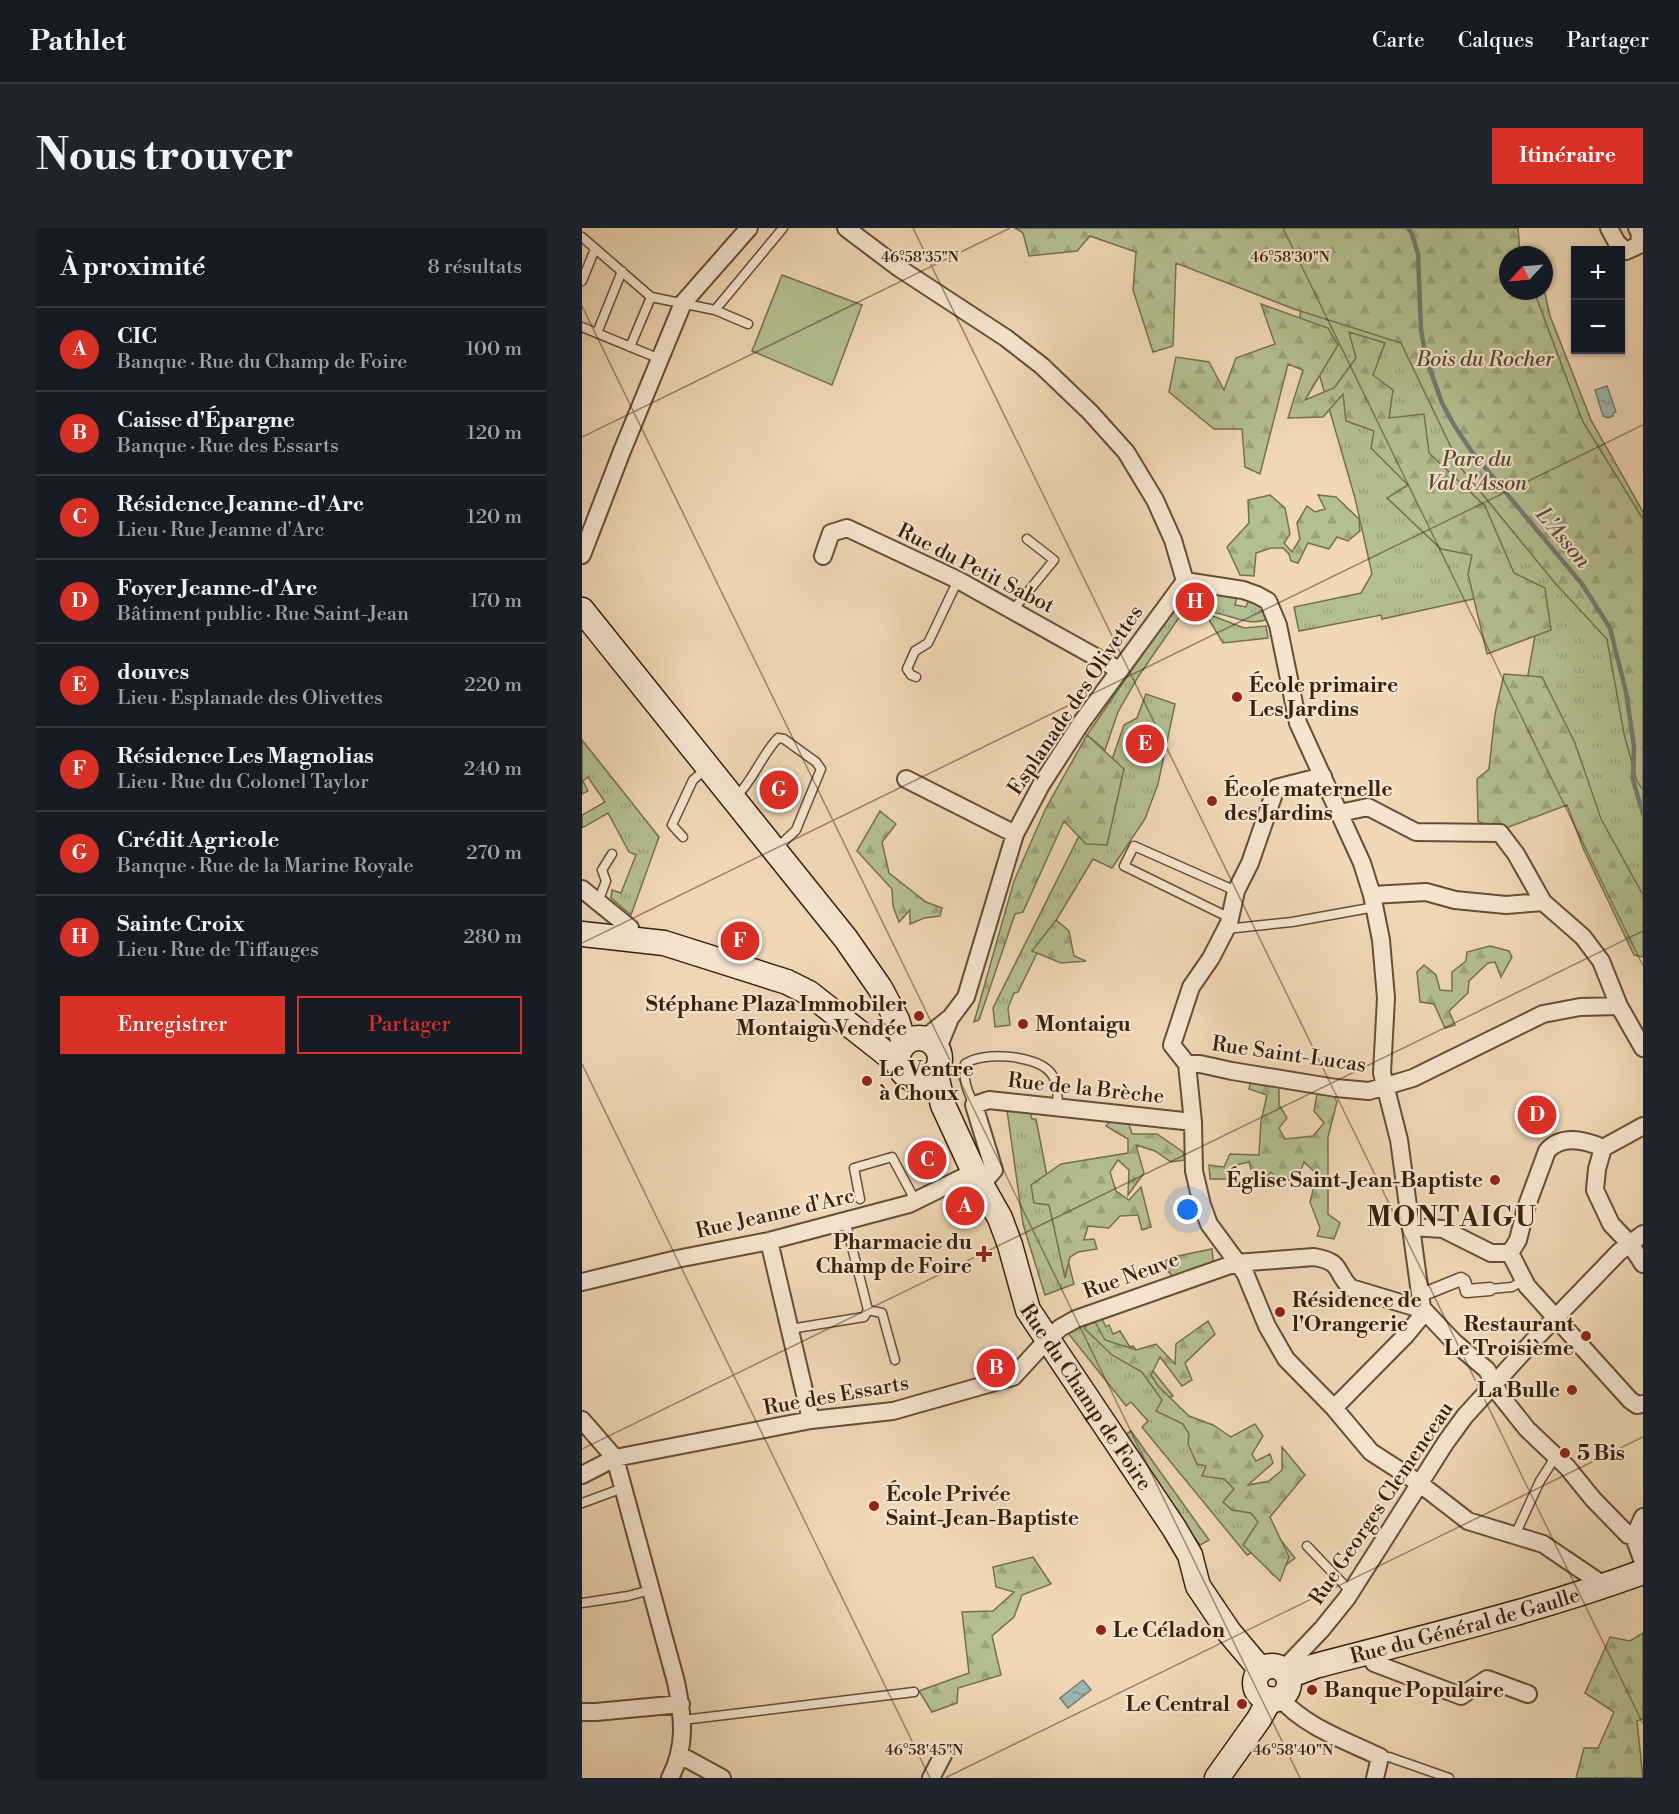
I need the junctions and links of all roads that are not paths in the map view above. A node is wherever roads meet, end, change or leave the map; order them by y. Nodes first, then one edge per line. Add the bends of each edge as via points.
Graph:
1 (749, 228) edge
2 (783, 228) edge
3 (846, 228) edge
4 (1609, 228) edge
5 (1637, 228) edge
6 (582, 237) edge
7 (595, 249) junction
8 (622, 271) junction
9 (582, 281) edge
10 (651, 297) junction
11 (683, 303) junction
12 (715, 310) junction
13 (748, 324) dead end
14 (582, 327) edge
15 (597, 333) junction
16 (630, 347) junction
17 (660, 359) junction
18 (597, 514) junction
19 (582, 529) edge
20 (582, 537) edge
21 (1027, 539) dead end
22 (582, 555) edge
23 (823, 556) dead end
24 (958, 580) junction
25 (1185, 581) junction
26 (582, 610) edge
27 (1013, 610) junction
28 (1119, 670) junction
29 (916, 677) dead end
30 (708, 767) junction
31 (1323, 776) junction
32 (906, 779) dead end
33 (734, 800) junction
34 (1340, 813) junction
35 (1015, 834) junction
36 (682, 837) dead end
37 (774, 850) junction
38 (612, 854) dead end
39 (582, 889) edge
40 (1236, 891) junction
41 (1373, 901) junction
42 (598, 902) junction
43 (1543, 902) junction
44 (1228, 923) junction
45 (582, 934) edge
46 (630, 938) junction
47 (1619, 1006) junction
48 (1643, 1048) edge
49 (918, 1053) junction
50 (1187, 1064) junction
51 (1384, 1086) junction
52 (974, 1105) junction
53 (1058, 1107) junction
54 (1193, 1122) junction
55 (1643, 1126) edge
56 (1603, 1148) junction
57 (978, 1178) junction
58 (860, 1199) dead end
59 (915, 1200) junction
60 (844, 1220) junction
61 (1411, 1227) junction
62 (1636, 1239) edge
63 (769, 1241) junction
64 (1510, 1253) junction
65 (1236, 1263) junction
66 (1643, 1264) edge
67 (1524, 1280) junction
68 (582, 1282) edge
69 (1490, 1289) joint
70 (1423, 1306) junction
71 (867, 1310) junction
72 (1556, 1318) junction
73 (790, 1329) junction
74 (1047, 1340) junction
75 (895, 1360) dead end
76 (1494, 1383) junction
77 (1643, 1404) edge
78 (1334, 1408) junction
79 (582, 1420) edge
80 (811, 1420) junction
81 (1556, 1456) junction
82 (615, 1458) junction
83 (582, 1476) edge
84 (1419, 1483) junction
85 (623, 1488) junction
86 (582, 1503) edge
87 (1643, 1517) edge
88 (1515, 1535) junction
89 (1634, 1537) junction
90 (1307, 1546) dead end
91 (1643, 1562) edge
92 (1643, 1572) edge
93 (1605, 1586) junction
94 (650, 1590) junction
95 (1351, 1592) junction
96 (582, 1603) edge
97 (1369, 1652) junction
98 (1276, 1683) junction
99 (914, 1692) dead end
100 (1528, 1694) dead end
101 (582, 1712) edge
102 (682, 1712) junction
103 (680, 1755) junction
104 (943, 1755) dead end
105 (1380, 1757) junction
106 (670, 1778) edge
107 (722, 1778) edge
108 (931, 1778) edge
109 (1217, 1778) edge
110 (1375, 1778) edge
111 (1449, 1778) edge

1 - 11 street
2 - 12 lane
3 - 25 street via 1006,338 1090,412 1126,452 1155,500
4 - 5 street via 1626,251 1639,245
6 - 7 lane
7 - 8 lane
7 - 9 lane
8 - 10 lane
8 - 15 lane
10 - 11 lane
10 - 16 lane
11 - 12 lane
11 - 17 street
12 - 13 lane
14 - 15 lane
15 - 16 lane
16 - 17 lane
17 - 18 street
18 - 19 street
18 - 20 street
18 - 22 street
21 - 27 lane via 1054,560
23 - 24 street, Rue du Petit Sabot via 831,533 847,528
24 - 27 street, Rue du Petit Sabot
24 - 29 lane via 928,643 915,651 907,669
25 - 28 street, Esplanade des Olivettes
25 - 31 street via 1243,590 1268,601 1278,625 1298,723
26 - 30 main road
27 - 28 street, Rue du Petit Sabot
28 - 35 street, Esplanade des Olivettes via 1041,785
30 - 33 main road
30 - 36 lane via 693,780 672,825
31 - 34 street
31 - 40 street via 1276,788
32 - 35 street
33 - 37 main road
33 - 37 lane via 778,738 816,762 821,769 796,830
34 - 41 street via 1362,863
34 - 43 street via 1368,807 1416,832 1500,833
35 - 49 street, Esplanade des Olivettes via 966,997
37 - 49 main road via 846,939
38 - 42 lane via 602,870 606,881
39 - 42 street
40 - 44 street
40 - 44 lane via 1134,846 1124,866
41 - 43 street via 1426,892 1455,900 1506,905
41 - 44 lane via 1261,927
41 - 51 street via 1386,998
42 - 46 street via 630,928
43 - 47 street via 1583,937 1601,961
44 - 50 street via 1191,987 1172,1045
45 - 46 main road
46 - 49 main road via 664,943 788,982 809,993 873,1043
47 - 48 street
47 - 51 street, Rue Saint-Lucas via 1580,1006 1543,1014 1413,1078
49 - 57 main road, Rue du Champ de Foire via 937,1079 943,1105
50 - 51 street, Rue Saint-Lucas via 1336,1088 1369,1091
50 - 54 street
51 - 61 street via 1399,1140
52 - 53 street, Rue de la Brèche via 989,1100
52 - 53 lane via 966,1089 965,1064 987,1057 1040,1064 1054,1078
52 - 57 street via 993,1170
53 - 54 street, Rue de la Brèche
54 - 65 street via 1194,1171 1202,1205 1209,1224
55 - 56 street
56 - 62 street via 1595,1190 1611,1224
56 - 64 street via 1588,1142 1554,1143 1547,1151 1518,1240
57 - 59 street, Rue Jeanne d'Arc
57 - 74 main road, Rue du Champ de Foire via 1002,1224 1028,1310
58 - 59 lane via 854,1168 892,1157
59 - 60 street, Rue Jeanne d'Arc
60 - 63 street, Rue Jeanne d'Arc
60 - 71 lane
61 - 64 street via 1443,1229 1491,1253
61 - 70 street
62 - 66 street
62 - 72 street, Rue Georges Clemenceau
63 - 68 street, Rue Jeanne d'Arc
63 - 73 street
64 - 67 street
65 - 70 street, Rue Neuve via 1327,1259 1340,1270 1351,1288
65 - 74 street, Rue Neuve via 1076,1319
65 - 78 street via 1245,1273 1286,1359
67 - 69 lane via 1512,1287
67 - 72 street
69 - 70 street via 1467,1291 1461,1279
70 - 76 street via 1487,1370
70 - 78 street via 1406,1335
71 - 73 lane via 864,1317
71 - 75 lane via 882,1313
72 - 76 street, Rue Georges Clemenceau
72 - 77 street via 1630,1400
73 - 80 street
74 - 80 street, Rue des Essarts via 1013,1377 893,1411
74 - 98 main road, Rue du Champ de Foire via 1174,1528 1190,1555 1198,1586 1229,1632
76 - 81 street via 1527,1429
76 - 84 street, Rue Georges Clemenceau via 1458,1425
78 - 84 street via 1371,1452
79 - 82 street
80 - 82 street, Rue des Essarts
81 - 88 lane
81 - 89 street
82 - 83 street, Rue des Essarts
82 - 85 street
84 - 88 street via 1468,1521
84 - 95 street, Rue Georges Clemenceau
85 - 86 lane
85 - 94 street
87 - 89 street
88 - 93 street via 1543,1544
89 - 91 street
90 - 95 lane
92 - 93 main road, Rue du Général de Gaulle
93 - 97 main road, Rue du Général de Gaulle
94 - 96 lane
94 - 102 street
95 - 98 street, Rue Georges Clemenceau
97 - 98 main road, Rue du Général de Gaulle via 1316,1666
97 - 100 street via 1374,1663 1461,1696 1487,1678
98 - 105 street via 1290,1710
98 - 109 main road via 1259,1719
99 - 102 lane
101 - 102 street
102 - 103 street
103 - 106 street
103 - 107 street
104 - 108 street
105 - 110 street
105 - 111 lane

